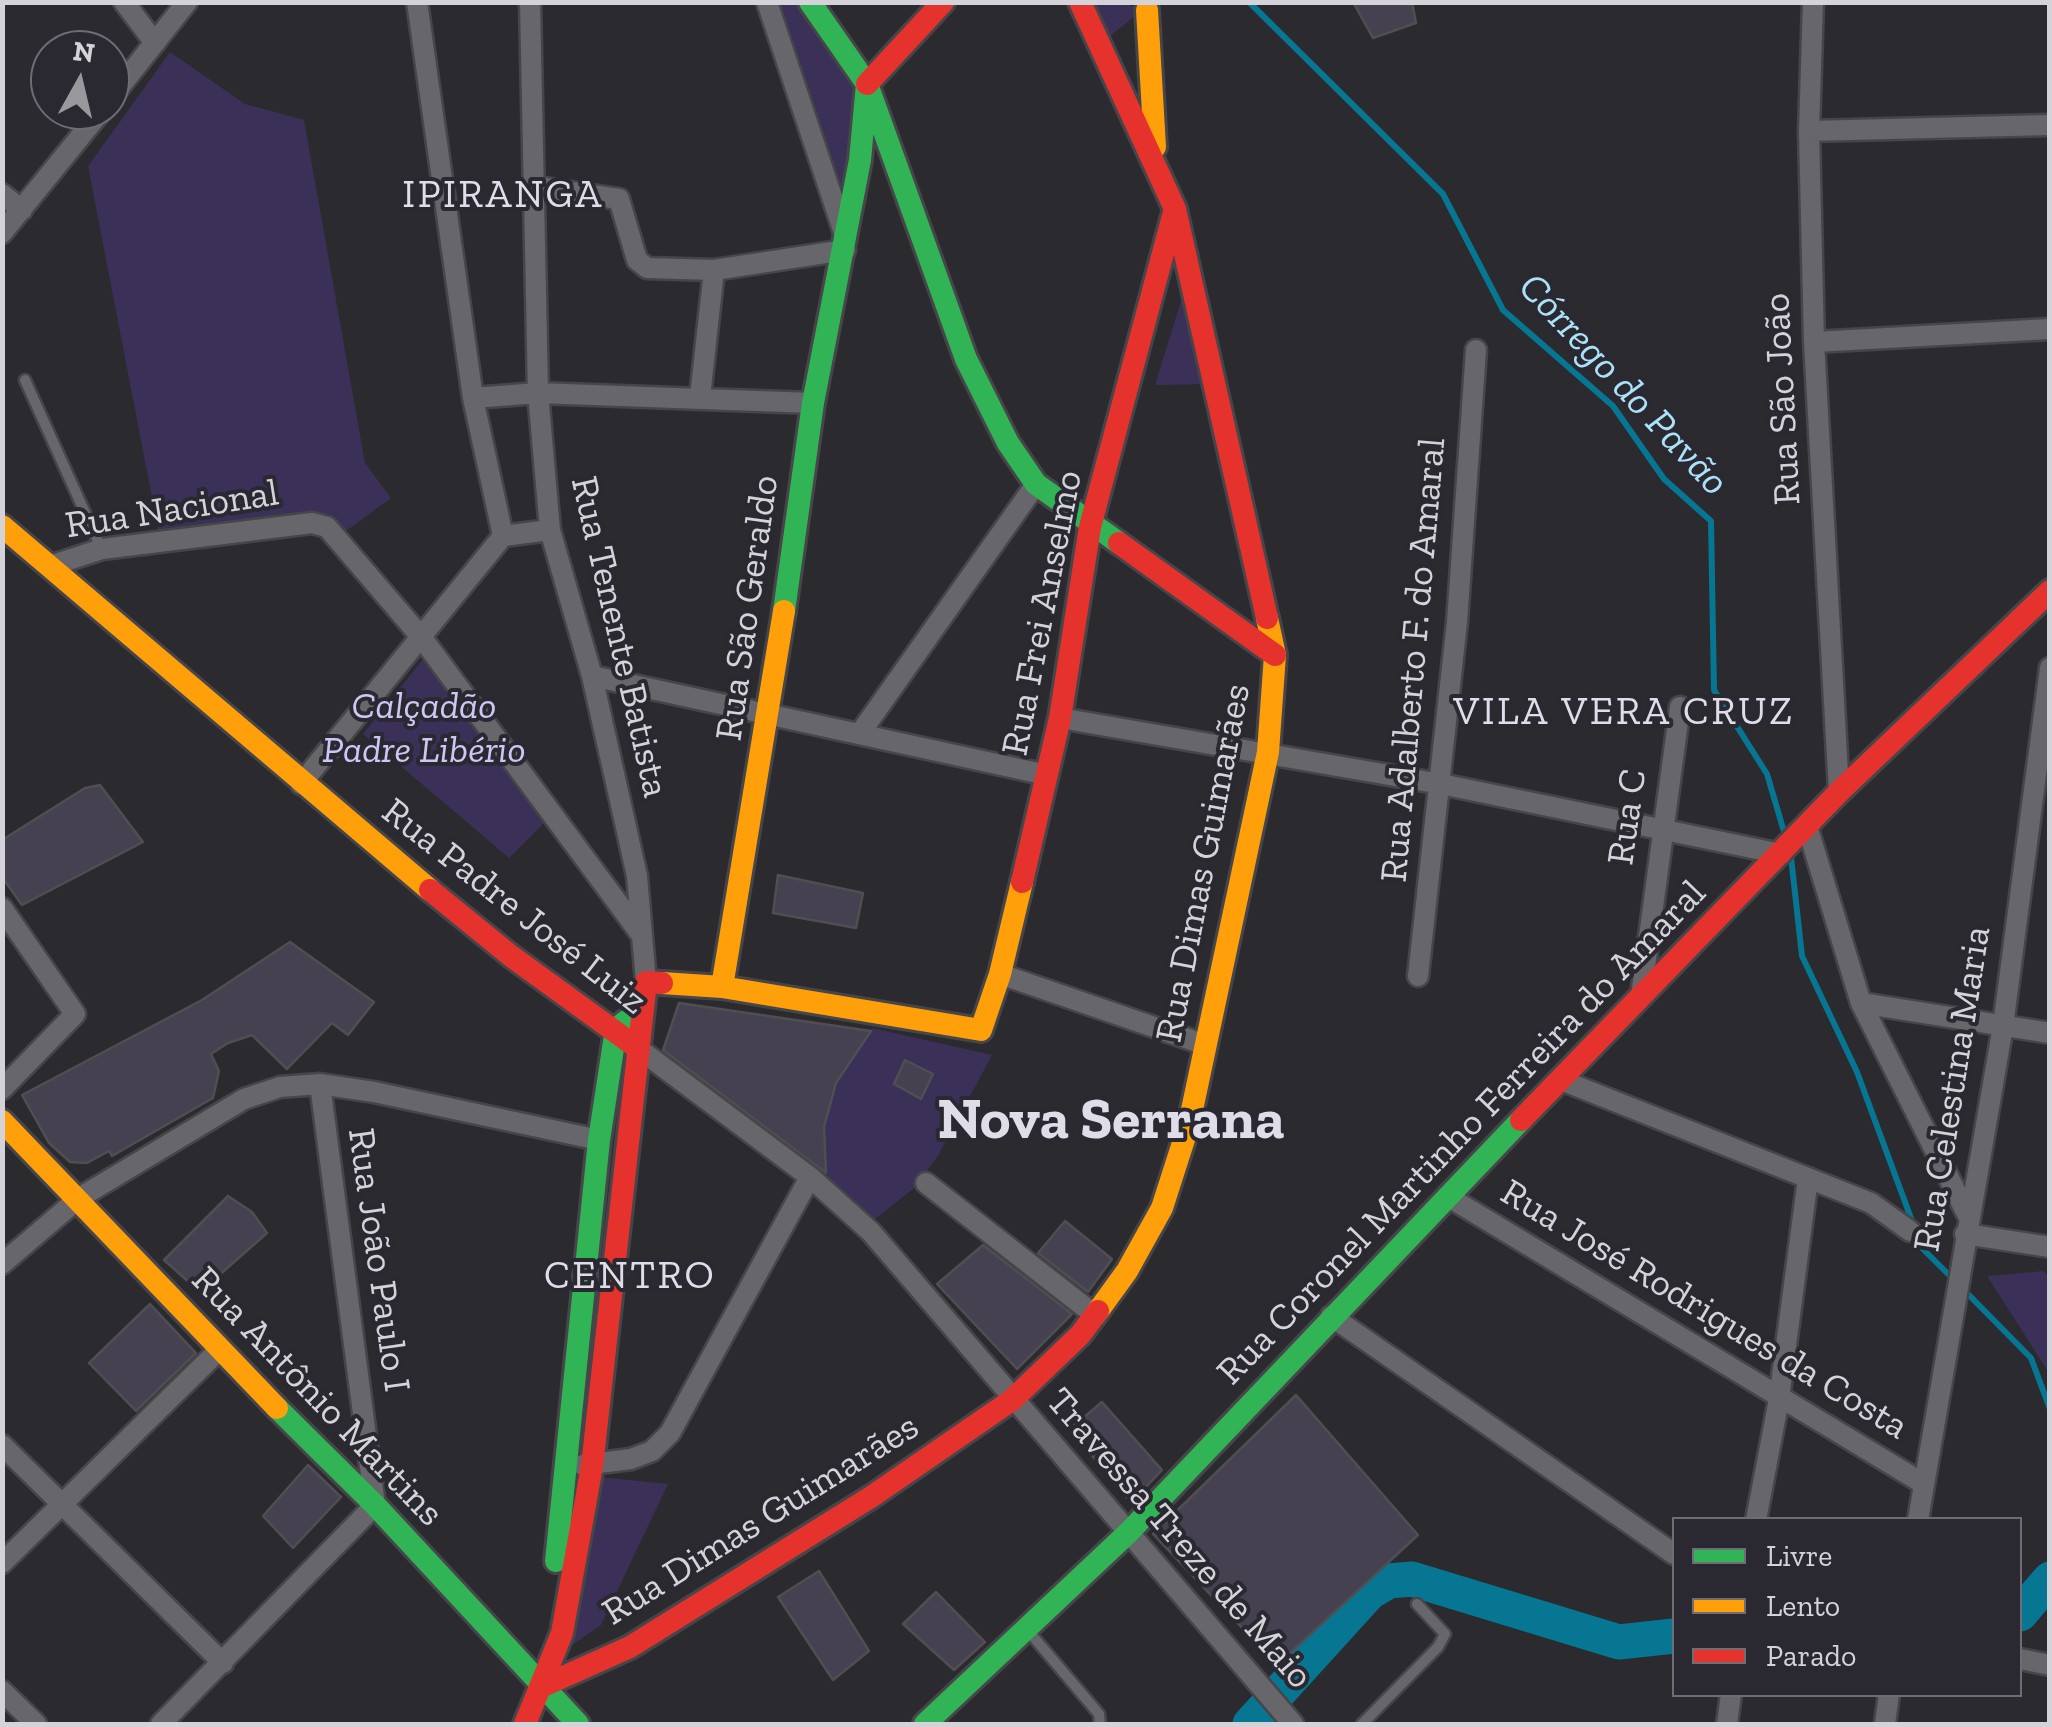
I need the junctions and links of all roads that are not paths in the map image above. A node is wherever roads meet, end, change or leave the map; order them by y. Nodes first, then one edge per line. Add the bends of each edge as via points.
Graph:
1 (124, 2) edge
2 (187, 2) edge
3 (417, 2) edge
4 (530, 2) edge
5 (767, 2) edge
6 (810, 2) edge
7 (943, 2) edge
8 (1080, 2) edge
9 (1812, 2) edge
10 (1148, 5) edge
11 (155, 43) junction
12 (1103, 51) junction
13 (130, 75) edge
14 (867, 84) junction
15 (2050, 125) edge
16 (86, 130) edge
17 (1809, 131) junction
18 (1156, 164) junction
19 (531, 186) junction
20 (2, 194) edge
21 (1175, 208) junction
22 (22, 210) junction
23 (2, 233) edge
24 (846, 245) junction
25 (714, 270) junction
26 (2050, 328) edge
27 (1814, 342) junction
28 (1476, 350) dead end
29 (25, 380) dead end
30 (538, 393) junction
31 (700, 397) junction
32 (474, 398) junction
33 (813, 403) junction
34 (1036, 484) junction
35 (2, 526) edge
36 (1090, 527) junction
37 (550, 530) junction
38 (503, 536) junction
39 (102, 549) junction
40 (53, 565) junction
41 (2050, 591) edge
42 (422, 638) junction
43 (1275, 656) junction
44 (2050, 668) edge
45 (592, 676) junction
46 (1680, 706) dead end
47 (769, 715) junction
48 (1060, 718) junction
49 (861, 732) junction
50 (1268, 752) junction
51 (1047, 775) junction
52 (301, 784) junction
53 (1441, 784) junction
54 (1838, 792) junction
55 (2039, 806) edge
56 (1806, 827) junction
57 (1660, 832) junction
58 (1782, 853) junction
59 (2, 908) edge
60 (642, 934) junction
61 (1000, 974) junction
62 (1418, 976) dead end
63 (722, 987) junction
64 (644, 994) junction
65 (1641, 996) junction
66 (1861, 1004) junction
67 (2004, 1026) junction
68 (616, 1030) junction
69 (2050, 1033) edge
70 (1206, 1045) junction
71 (640, 1049) junction
72 (1561, 1080) junction
73 (320, 1084) junction
74 (2, 1089) edge
75 (2, 1121) edge
76 (599, 1140) junction
77 (810, 1177) junction
78 (1808, 1178) junction
79 (926, 1183) dead end
80 (1448, 1196) junction
81 (79, 1198) junction
82 (1966, 1228) junction
83 (1910, 1231) dead end
84 (2050, 1247) edge
85 (2, 1264) edge
86 (1096, 1316) junction
87 (1331, 1316) junction
88 (219, 1350) junction
89 (1779, 1398) junction
90 (1012, 1400) junction
91 (2, 1445) edge
92 (567, 1464) junction
93 (592, 1466) junction
94 (1924, 1484) junction
95 (376, 1505) junction
96 (60, 1507) junction
97 (1757, 1517) edge
98 (1918, 1517) edge
99 (1129, 1532) junction
100 (1672, 1553) edge
101 (2, 1562) edge
102 (1417, 1604) dead end
103 (1026, 1628) junction
104 (552, 1654) junction
105 (2022, 1659) edge
106 (223, 1663) junction
107 (2050, 1665) edge
108 (543, 1686) junction
109 (2, 1691) edge
110 (1730, 1697) edge
111 (1889, 1697) edge
112 (1285, 1719) edge
113 (36, 1724) edge
114 (161, 1724) edge
115 (525, 1724) edge
116 (578, 1724) edge
117 (925, 1724) edge
118 (1100, 1724) edge
119 (1362, 1724) edge
120 (1728, 1724) edge
121 (1884, 1724) edge

1 - 11 street
2 - 11 street
3 - 32 street
4 - 19 street, Rua Tenente Batista
5 - 24 street
6 - 14 street
7 - 14 street
8 - 12 street, Rua Dimas Guimarães
9 - 17 street, Rua São João
10 - 12 street
10 - 18 street, Rua Dimas Guimarães
11 - 13 street
12 - 18 street, Rua Dimas Guimarães
14 - 24 street, Rua São Geraldo
14 - 34 street via 966,359
15 - 17 street
16 - 22 street
17 - 27 street, Rua São João
18 - 21 street, Rua Dimas Guimarães
19 - 25 street via 619,199 640,265
19 - 30 street, Rua Tenente Batista
20 - 22 street
21 - 36 street, Rua Frei Anselmo
21 - 43 street, Rua Dimas Guimarães
22 - 23 street
24 - 25 street
24 - 33 street, Rua São Geraldo
25 - 31 street
26 - 27 street
27 - 54 street, Rua São João
28 - 53 street, Rua Adalberto F. do Amaral
29 - 39 lane
30 - 31 street
30 - 32 street
30 - 37 street, Rua Tenente Batista
31 - 33 street
32 - 38 street
33 - 47 street, Rua São Geraldo
34 - 36 street
34 - 49 street
35 - 40 street, Rua Padre José Luiz
36 - 43 street
36 - 48 street, Rua Frei Anselmo
37 - 38 street
37 - 45 street, Rua Tenente Batista
38 - 42 street
39 - 40 street, Rua Nacional
39 - 42 street, Rua Nacional via 320,524
40 - 52 street, Rua Padre José Luiz
41 - 54 street, Rua Coronel Martinho Ferreira do Amaral
42 - 52 street
42 - 60 street, Rua Nacional
43 - 50 street, Rua Dimas Guimarães
44 - 55 street, Rua Celestina Maria
45 - 47 street
45 - 60 street, Rua Tenente Batista via 637,876
46 - 57 street, Rua C
47 - 49 street
47 - 63 street, Rua São Geraldo
48 - 50 street
48 - 51 street, Rua Frei Anselmo
49 - 51 street
50 - 53 street
50 - 70 street, Rua Dimas Guimarães
51 - 61 street, Rua Frei Anselmo
52 - 68 street, Rua Padre José Luiz via 511,956
53 - 57 street
53 - 62 street, Rua Adalberto F. do Amaral
54 - 56 street, Rua Coronel Martinho Ferreira do Amaral
55 - 67 street, Rua Celestina Maria
56 - 58 street, Rua Coronel Martinho Ferreira do Amaral
56 - 66 street
57 - 58 street
57 - 65 street, Rua C
58 - 65 street, Rua Coronel Martinho Ferreira do Amaral
59 - 74 street via 75,1010
60 - 64 street, Rua Tenente Batista
61 - 63 street, Rua Frei Anselmo via 981,1030
61 - 70 street
63 - 64 street
64 - 68 street
64 - 71 street
65 - 72 street, Rua Coronel Martinho Ferreira do Amaral
66 - 67 street
66 - 82 street
67 - 69 street
67 - 82 street, Rua Celestina Maria
68 - 71 street, Rua Padre José Luiz
68 - 76 street
70 - 86 street, Rua Dimas Guimarães via 1162,1208
71 - 77 street, Rua Padre José Luiz
71 - 93 street
72 - 78 street
72 - 80 street, Rua Coronel Martinho Ferreira do Amaral
73 - 76 street
73 - 81 street via 244,1099
73 - 95 street, Rua João Paulo I
75 - 81 street, Rua Antônio Martins
76 - 92 street
77 - 90 street, Rua Padre José Luiz via 870,1232
77 - 93 street via 670,1433 652,1451
78 - 83 street via 1870,1203
78 - 89 street
79 - 86 street
80 - 87 street, Rua Coronel Martinho Ferreira do Amaral
80 - 89 street, Rua José Rodrigues da Costa
81 - 85 street
81 - 88 street, Rua Antônio Martins
82 - 84 street
82 - 94 street, Rua Celestina Maria
86 - 90 street, Rua Dimas Guimarães
87 - 99 street, Rua Coronel Martinho Ferreira do Amaral
87 - 100 street
88 - 95 street, Rua Antônio Martins
88 - 96 street
89 - 94 street, Rua José Rodrigues da Costa
89 - 97 street
90 - 99 street, Travessa Treze de Maio
90 - 108 street, Rua Dimas Guimarães via 630,1647
91 - 96 street
92 - 93 street
92 - 104 street via 549,1620
93 - 104 street via 562,1633
94 - 98 street, Rua Celestina Maria
95 - 106 street
95 - 108 street, Rua Antônio Martins
96 - 101 street
96 - 106 street
99 - 103 street, Rua Coronel Martinho Ferreira do Amaral
99 - 112 street, Travessa Treze de Maio
102 - 119 lane via 1445,1634
103 - 117 street, Rua Coronel Martinho Ferreira do Amaral
103 - 118 lane via 1099,1714
104 - 108 street
105 - 107 street
106 - 114 street
108 - 115 street
108 - 116 street, Rua Antônio Martins
109 - 113 street
110 - 120 street
111 - 121 street

